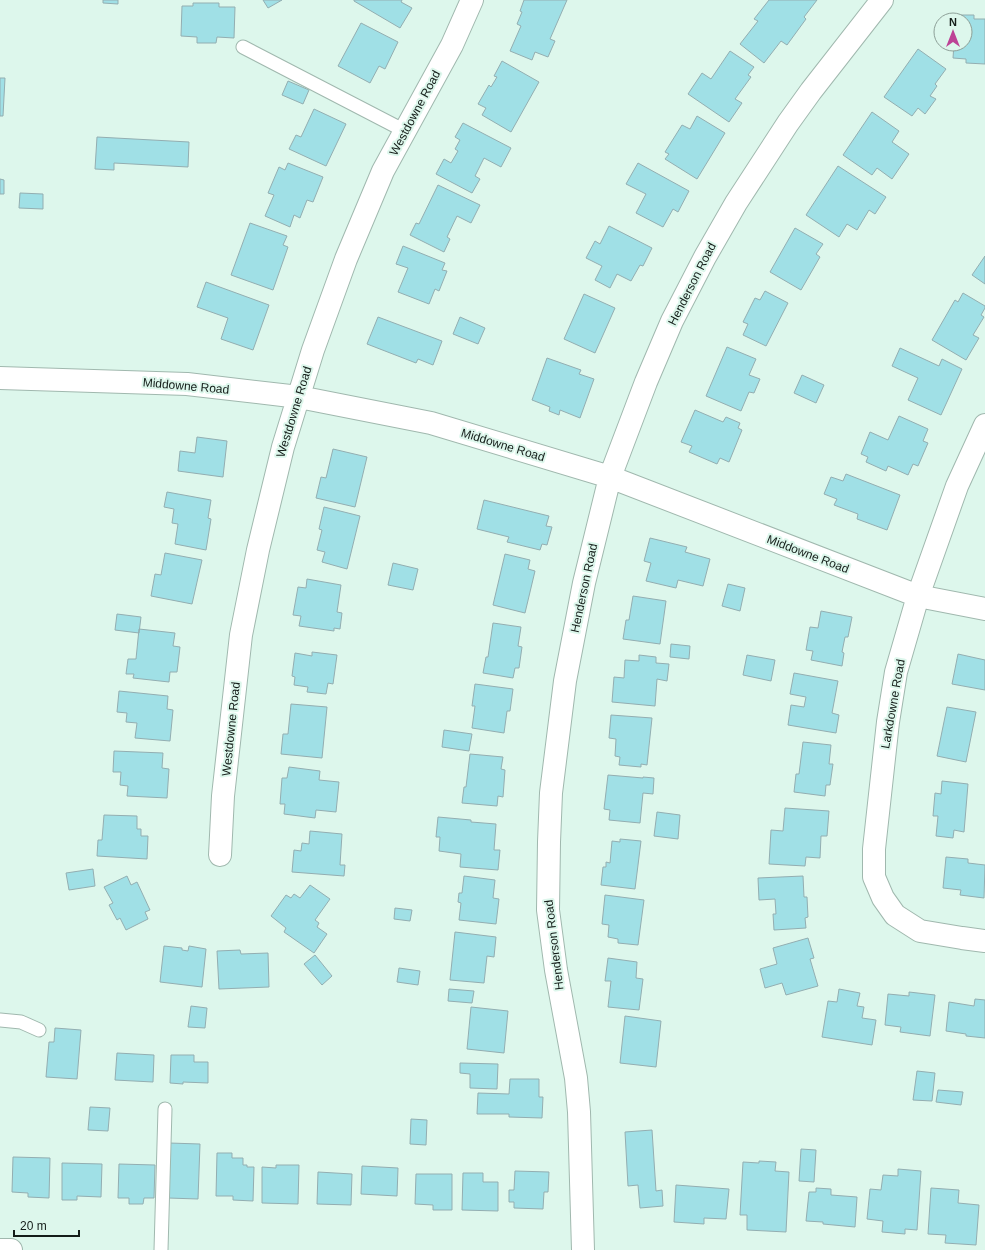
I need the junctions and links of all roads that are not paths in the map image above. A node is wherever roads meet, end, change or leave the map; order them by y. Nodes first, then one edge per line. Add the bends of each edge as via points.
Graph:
1 (472, 0) edge
2 (882, 0) edge
3 (243, 47) dead end
4 (405, 130) junction
5 (0, 378) edge
6 (298, 397) junction
7 (985, 425) edge
8 (610, 477) junction
9 (918, 596) junction
10 (985, 609) edge
11 (220, 855) dead end
12 (985, 941) edge
13 (0, 1020) edge
14 (40, 1030) dead end
15 (165, 1109) dead end
16 (0, 1250) edge
17 (11, 1250) edge
18 (160, 1250) edge
19 (583, 1250) edge

1 - 4 street, Westdowne Road via 452,45
2 - 8 street, Henderson Road via 788,123 709,250 672,320
3 - 4 lane
4 - 6 street, Westdowne Road via 383,171 346,260
5 - 6 street, Middowne Road via 187,384
6 - 8 street, Middowne Road via 431,423
6 - 11 street, Westdowne Road via 283,446 258,550 241,635 223,796
7 - 9 street, Larkdowne Road via 957,486
8 - 9 street, Middowne Road
8 - 19 street, Henderson Road via 584,583 565,681 551,792 549,842 548,910 576,1078 579,1112
9 - 10 street, Middowne Road
9 - 12 street, Larkdowne Road via 896,672 888,722 874,849 874,877 883,898 895,915 920,931
13 - 14 lane via 21,1022
15 - 18 lane
16 - 17 street

